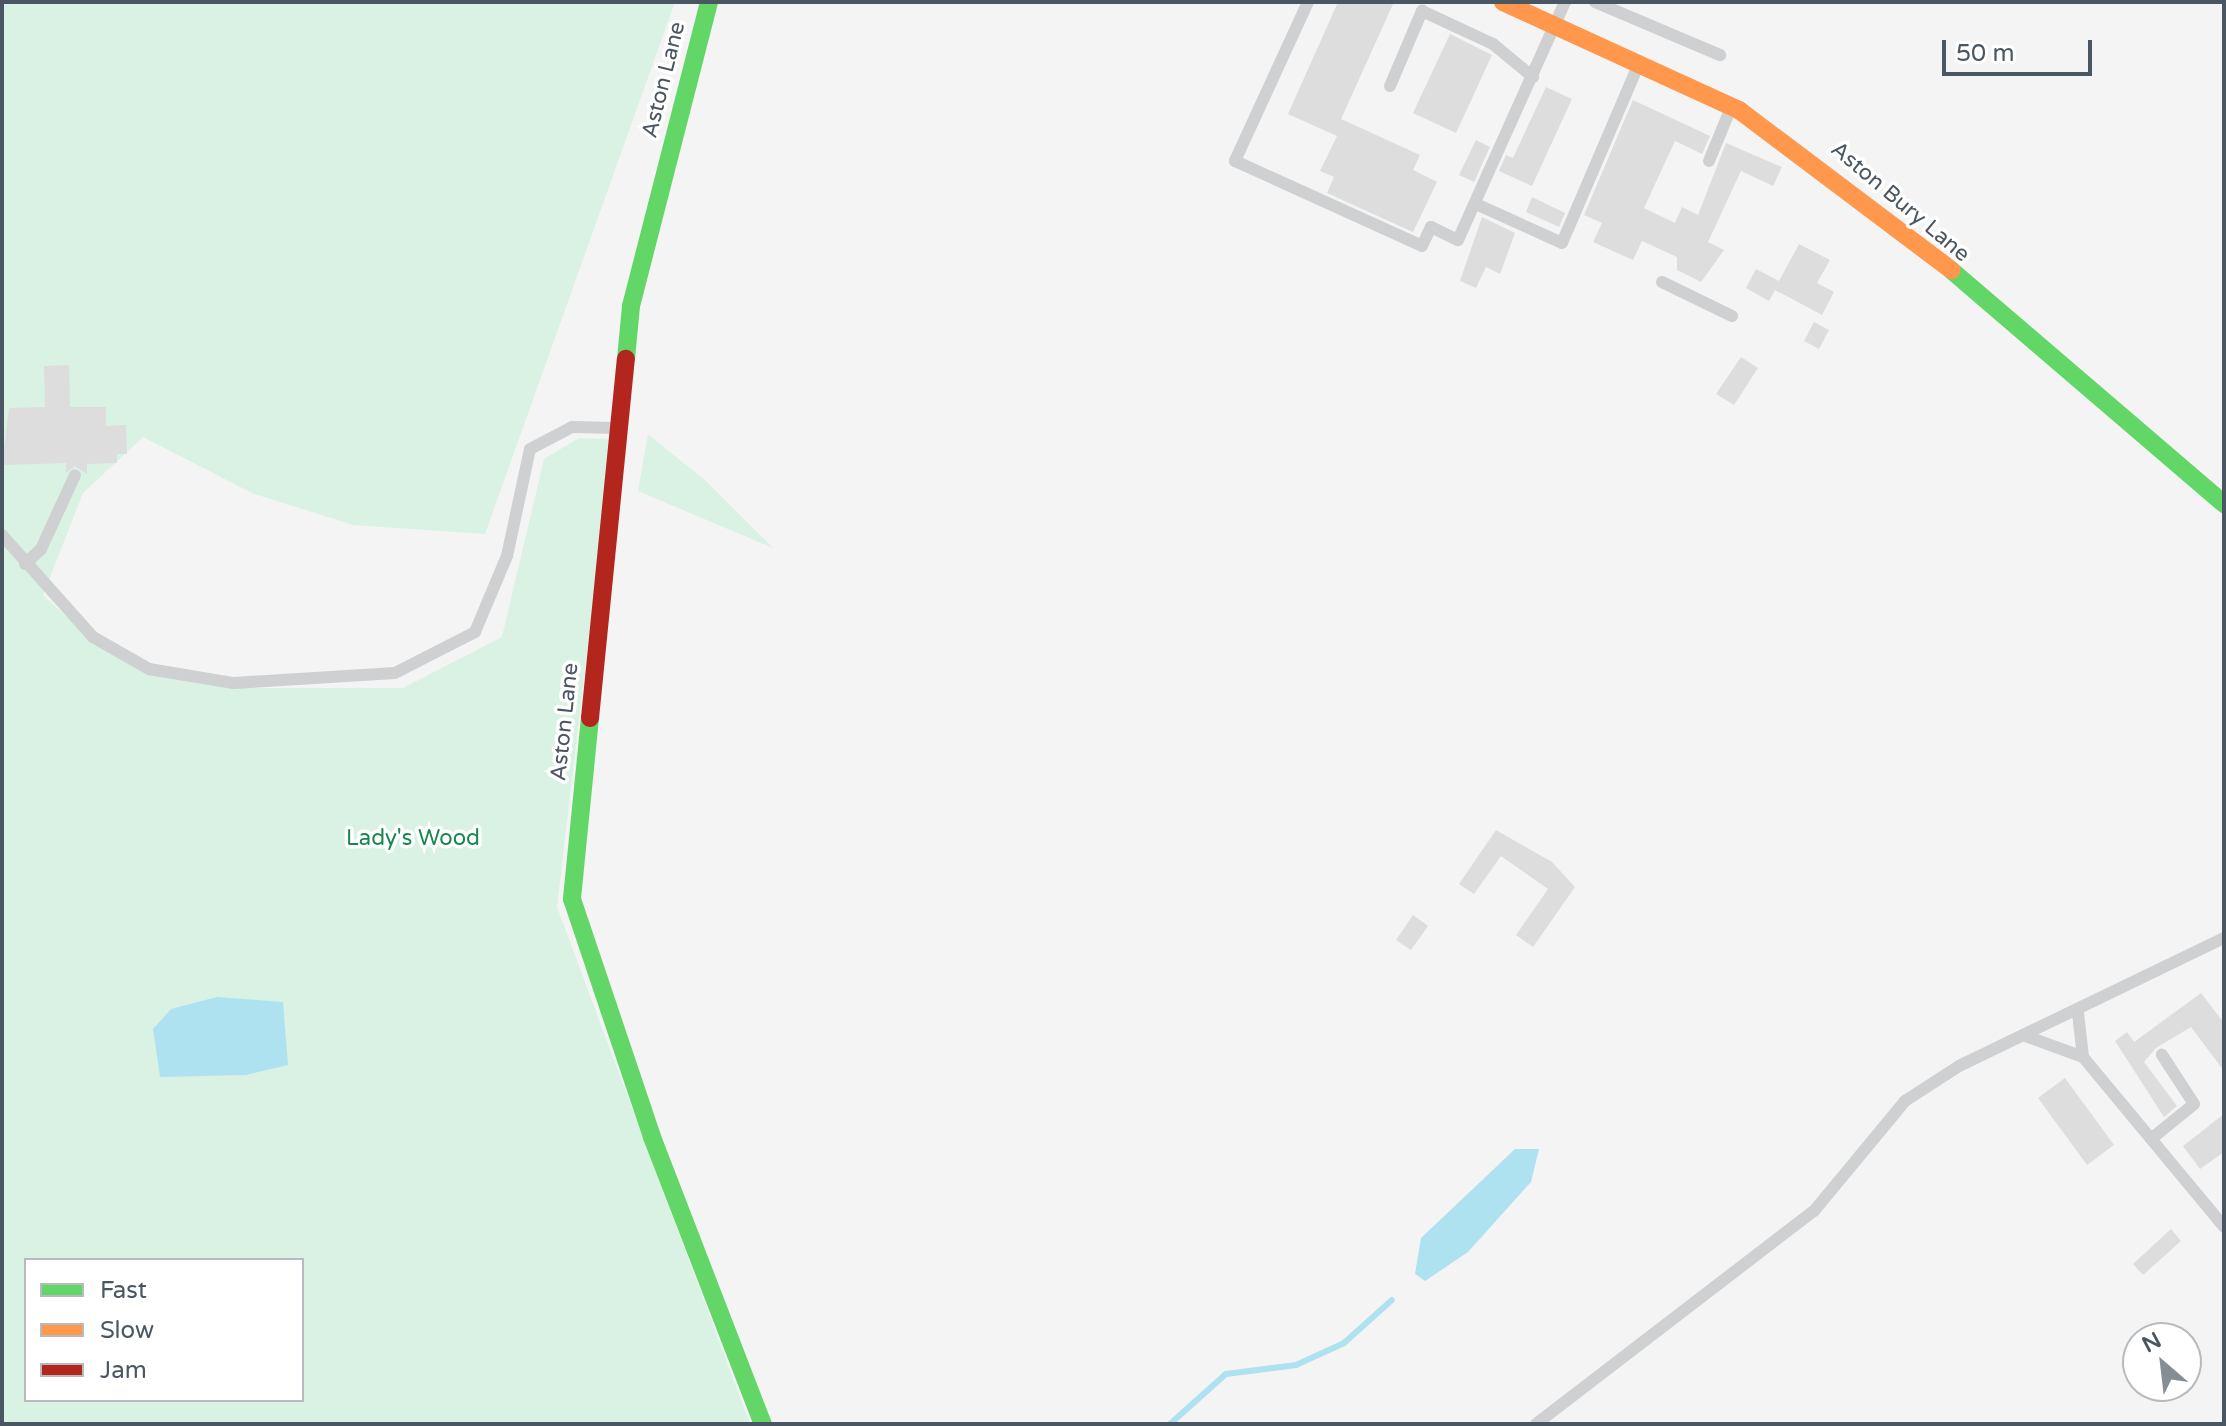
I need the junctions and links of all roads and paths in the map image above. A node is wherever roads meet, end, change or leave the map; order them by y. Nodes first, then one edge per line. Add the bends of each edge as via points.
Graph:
1 (709, 2) edge
2 (1308, 2) edge
3 (1503, 2) edge
4 (1565, 2) edge
5 (1595, 2) edge
6 (1556, 27) junction
7 (1720, 55) dead end
8 (1638, 66) junction
9 (1533, 77) junction
10 (1390, 86) dead end
11 (1731, 107) junction
12 (1709, 161) dead end
13 (1476, 204) junction
14 (1662, 282) dead end
15 (1732, 316) dead end
16 (619, 428) junction
17 (75, 475) dead end
18 (2224, 504) edge
19 (2, 535) edge
20 (25, 564) junction
21 (2221, 943) edge
22 (2078, 1013) junction
23 (2023, 1035) junction
24 (2162, 1055) dead end
25 (2083, 1057) junction
26 (2151, 1139) junction
27 (2224, 1227) edge
28 (763, 1424) edge
29 (1536, 1424) edge

1 - 16 street, Aston Lane via 631,306
2 - 13 lane via 1235,161 1422,246 1431,227 1458,240
3 - 6 street, Aston Bury Lane
4 - 6 lane
5 - 7 lane
6 - 8 street, Aston Bury Lane
6 - 9 lane
8 - 11 street, Aston Bury Lane
8 - 13 lane via 1562,243
9 - 10 lane via 1493,44 1422,11
9 - 13 lane
11 - 12 lane
11 - 18 street, Aston Bury Lane via 1807,155 2073,368
14 - 15 lane
16 - 20 lane via 572,427 530,449 507,556 475,632 395,673 234,683 149,669 93,637
16 - 28 street, Aston Lane via 572,899 652,1137
17 - 20 lane via 48,537
19 - 20 lane
21 - 22 lane
22 - 23 lane
22 - 25 lane
23 - 25 lane
23 - 29 lane via 1905,1101 1814,1211
24 - 26 lane via 2194,1104
25 - 26 lane
26 - 27 lane

